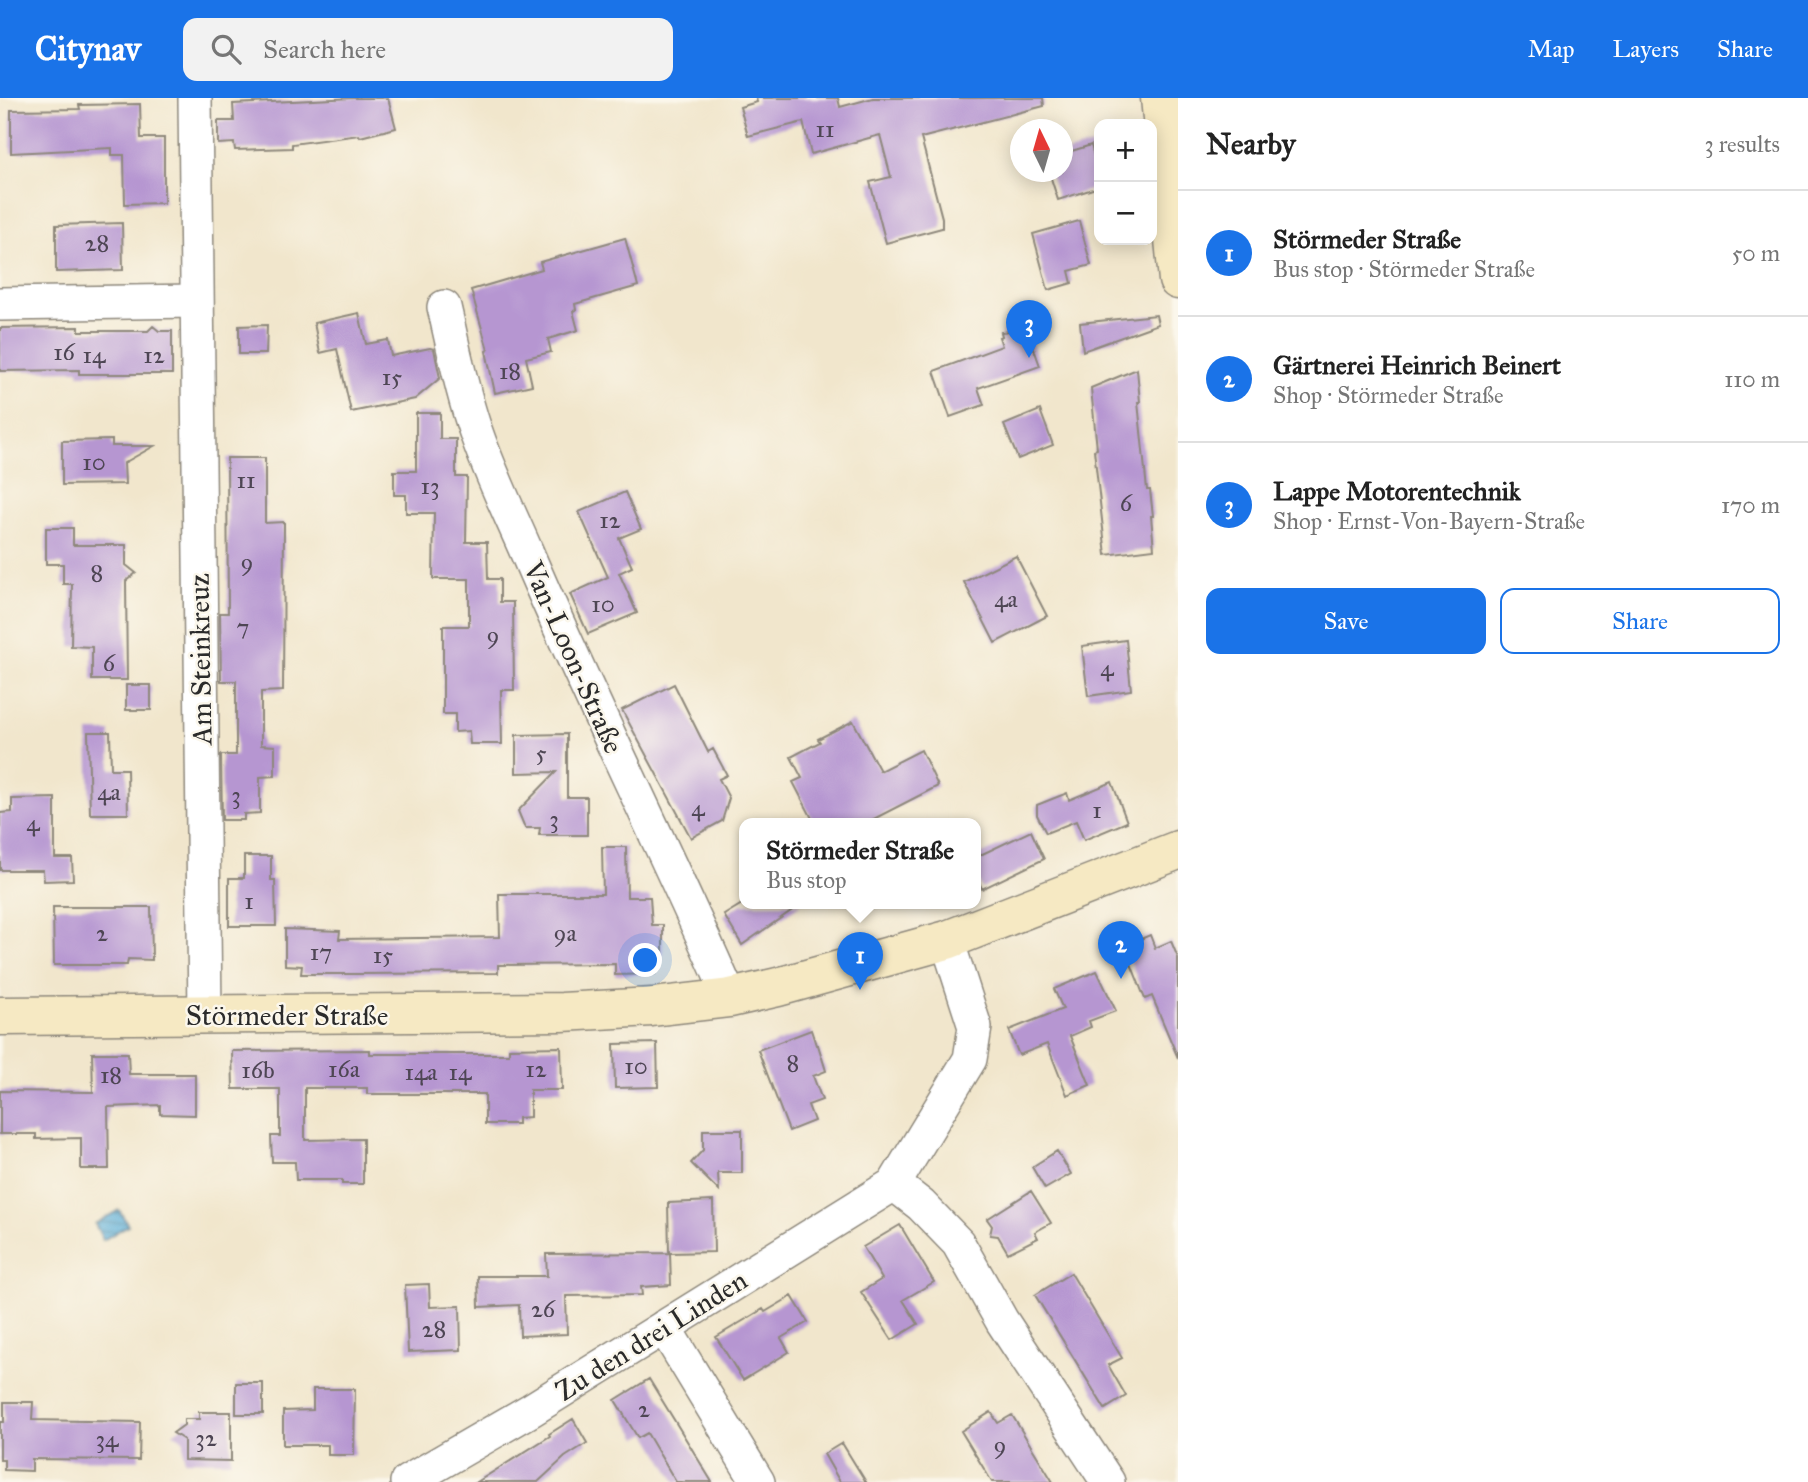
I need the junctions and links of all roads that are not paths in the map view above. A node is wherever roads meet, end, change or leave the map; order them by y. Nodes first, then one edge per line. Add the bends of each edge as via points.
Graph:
1 (195, 98) edge
2 (1160, 98) edge
3 (1178, 281) edge
4 (195, 301) junction
5 (0, 304) edge
6 (444, 307) dead end
7 (1178, 850) edge
8 (947, 940) junction
9 (730, 998) junction
10 (0, 1016) edge
11 (205, 1016) junction
12 (894, 1184) junction
13 (664, 1327) junction
14 (407, 1482) edge
15 (758, 1482) edge
16 (1108, 1482) edge

1 - 4 street, Am Steinkreuz
2 - 3 main road
4 - 5 street
4 - 11 street, Am Steinkreuz
6 - 9 street, Van-Loon-Straße via 477,435 546,598
7 - 8 main road, Störmeder Straße
8 - 9 main road, Störmeder Straße
8 - 12 street, Zu den drei Linden via 975,1027 970,1059
9 - 11 main road, Störmeder Straße via 562,1012
10 - 11 main road, Störmeder Straße
12 - 13 street, Zu den drei Linden
12 - 16 street via 958,1244 1002,1321
13 - 14 street, Zu den drei Linden
13 - 15 street

